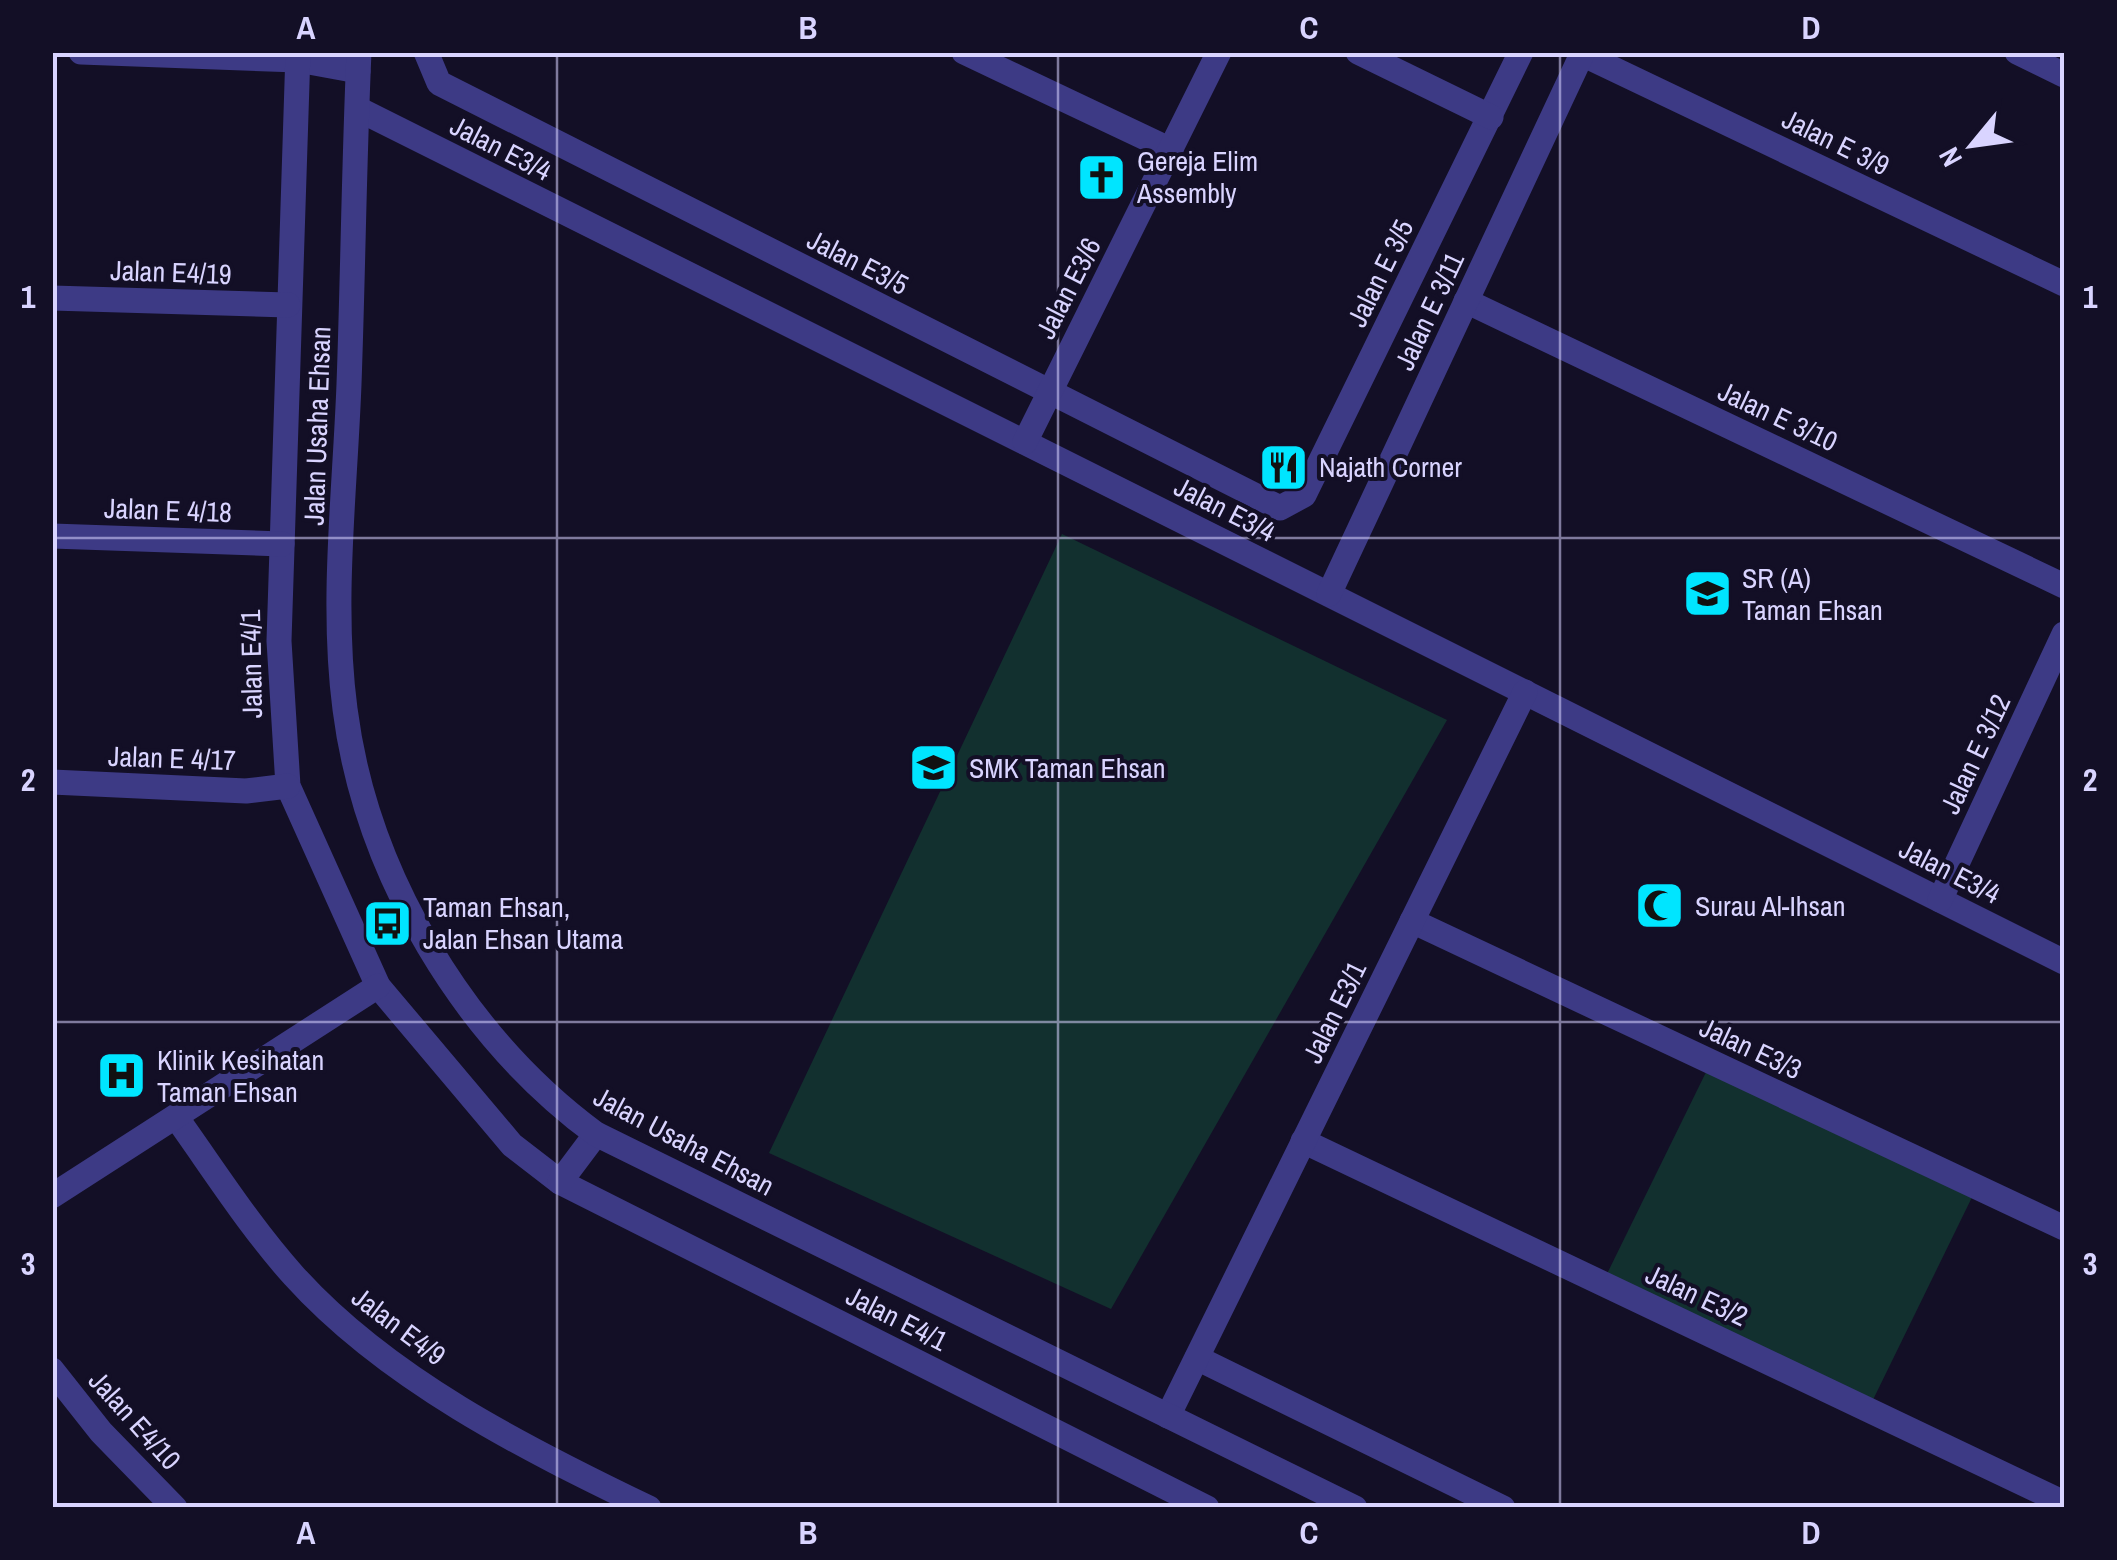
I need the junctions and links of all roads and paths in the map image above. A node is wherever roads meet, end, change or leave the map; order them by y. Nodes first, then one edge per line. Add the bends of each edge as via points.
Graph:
1 (80, 52) edge
2 (426, 52) edge
3 (964, 52) edge
4 (1219, 52) edge
5 (1358, 52) edge
6 (1521, 52) edge
7 (2017, 52) edge
8 (1583, 53) edge
9 (298, 56) edge
10 (358, 62) edge
11 (2064, 75) edge
12 (360, 110) junction
13 (1491, 117) junction
14 (1171, 150) junction
15 (2064, 284) edge
16 (52, 298) edge
17 (1466, 301) junction
18 (288, 305) junction
19 (1049, 393) junction
20 (1025, 442) junction
21 (1280, 508) joint
22 (52, 536) edge
23 (282, 544) junction
24 (2064, 586) edge
25 (1329, 594) junction
26 (2064, 634) edge
27 (1524, 692) junction
28 (52, 782) edge
29 (288, 786) junction
30 (1940, 900) junction
31 (1412, 922) junction
32 (2064, 962) edge
33 (378, 986) junction
34 (176, 1117) junction
35 (596, 1134) junction
36 (1304, 1142) junction
37 (560, 1182) junction
38 (52, 1196) edge
39 (2064, 1228) edge
40 (1197, 1358) junction
41 (52, 1370) edge
42 (1168, 1416) junction
43 (2064, 1503) edge
44 (176, 1508) edge
45 (648, 1508) edge
46 (1207, 1508) edge
47 (1355, 1508) edge
48 (1502, 1508) edge

1 - 9 street
2 - 19 street, Jalan E3/5 via 440,83
3 - 14 street
4 - 14 street, Jalan E3/6
5 - 13 street
6 - 13 street, Jalan E 3/5
7 - 11 street
8 - 15 street, Jalan E 3/9
8 - 17 street, Jalan E 3/11
9 - 10 street
9 - 18 street, Jalan E4/1
10 - 12 street, Jalan Usaha Ehsan
12 - 20 street, Jalan E3/4
12 - 35 street, Jalan Usaha Ehsan via 341,584 345,709 389,866 438,958 526,1078
13 - 21 street, Jalan E 3/5 via 1304,495
14 - 19 street, Jalan E3/6
16 - 18 street, Jalan E4/19
17 - 24 street, Jalan E 3/10
17 - 25 street, Jalan E 3/11
18 - 23 street, Jalan E4/1
19 - 20 street, Jalan E3/6
19 - 21 street, Jalan E3/5
20 - 25 street, Jalan E3/4
22 - 23 street, Jalan E 4/18
23 - 29 street, Jalan E4/1
25 - 27 street, Jalan E3/4
26 - 30 street, Jalan E 3/12
27 - 30 street, Jalan E3/4
27 - 31 street, Jalan E3/1
28 - 29 street, Jalan E 4/17 via 246,791
29 - 33 street, Jalan E4/1
30 - 32 street, Jalan E3/4
31 - 36 street, Jalan E3/1
31 - 39 street, Jalan E3/3
33 - 34 street
33 - 37 street, Jalan E4/1 via 512,1145
34 - 38 street
34 - 45 street, Jalan E4/9 via 270,1247 322,1305 445,1398
35 - 37 street
35 - 42 street, Jalan Usaha Ehsan
36 - 40 street, Jalan E3/1
36 - 43 street, Jalan E3/2
37 - 46 street, Jalan E4/1
40 - 42 street, Jalan E3/1
40 - 48 street
41 - 44 street, Jalan E4/10 via 100,1432
42 - 47 street, Jalan Usaha Ehsan

